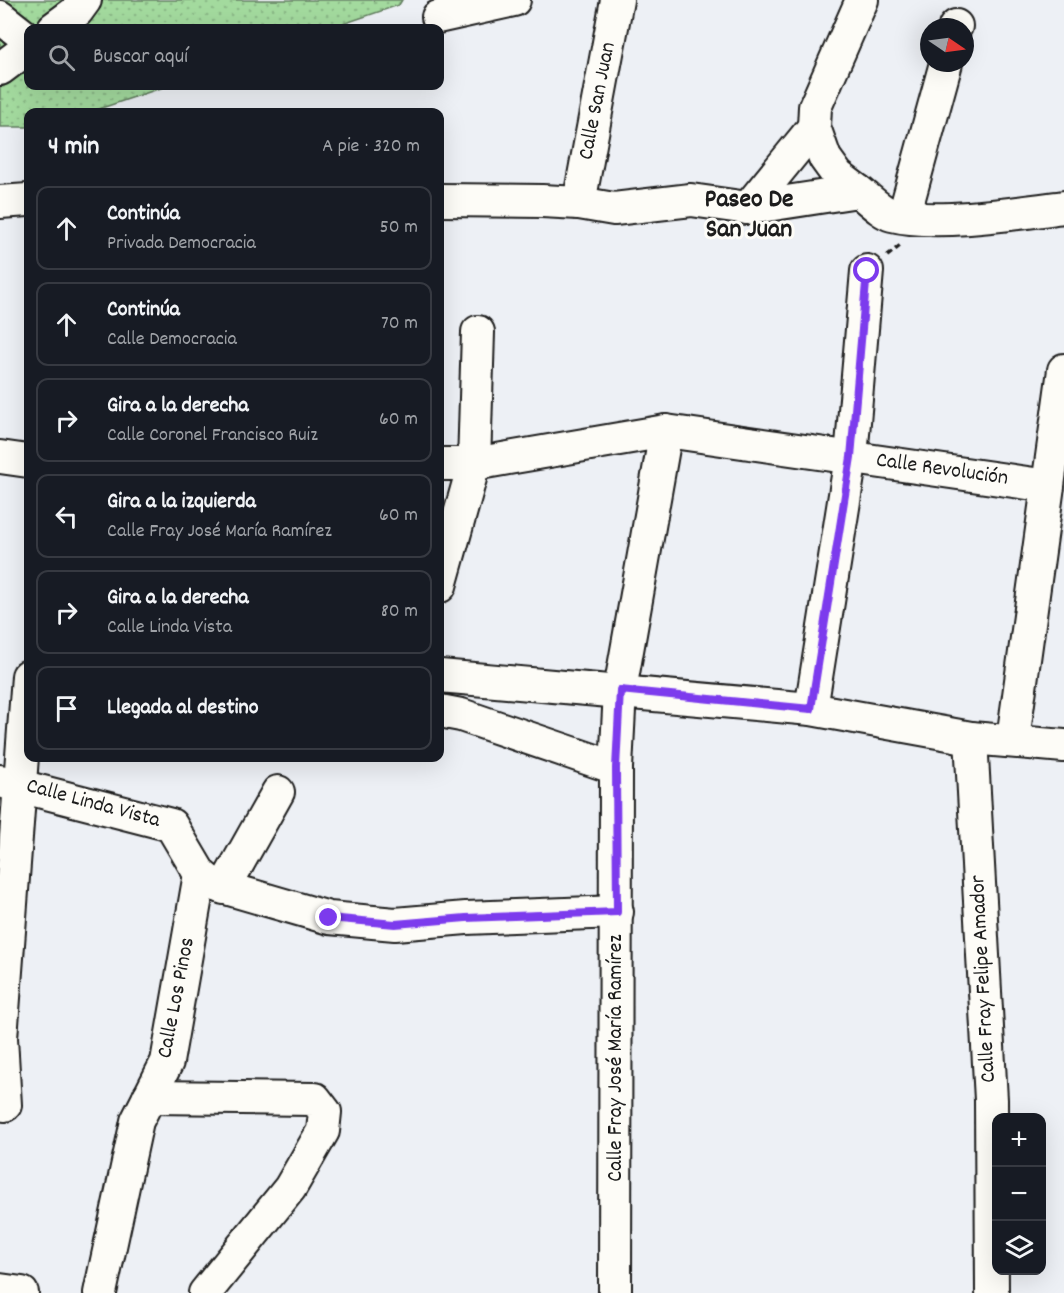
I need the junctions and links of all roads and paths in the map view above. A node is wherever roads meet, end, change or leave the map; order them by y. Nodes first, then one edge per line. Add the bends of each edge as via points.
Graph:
1 (85, 0) edge
2 (513, 0) edge
3 (617, 0) edge
4 (862, 0) edge
5 (0, 17) edge
6 (438, 17) dead end
7 (59, 24) edge
8 (24, 36) edge
9 (24, 51) edge
10 (0, 69) edge
11 (944, 72) edge
12 (814, 127) junction
13 (848, 183) junction
14 (24, 200) edge
15 (444, 200) edge
16 (0, 202) edge
17 (579, 203) junction
18 (1064, 207) edge
19 (748, 208) junction
20 (904, 216) junction
21 (867, 271) dead end
22 (478, 332) dead end
23 (1064, 370) edge
24 (666, 431) junction
25 (0, 457) edge
26 (851, 457) junction
27 (24, 460) edge
28 (444, 464) edge
29 (474, 464) junction
30 (1048, 486) junction
31 (444, 572) edge
32 (444, 676) edge
33 (620, 690) junction
34 (24, 700) edge
35 (811, 709) junction
36 (444, 712) edge
37 (971, 738) junction
38 (1014, 740) junction
39 (1064, 746) edge
40 (616, 768) junction
41 (10, 782) edge
42 (278, 792) dead end
43 (212, 881) junction
44 (617, 912) junction
45 (1, 1039) edge
46 (149, 1097) junction
47 (5, 1105) dead end
48 (0, 1290) edge
49 (22, 1293) edge
50 (100, 1293) edge
51 (205, 1293) edge
52 (615, 1293) edge
53 (992, 1293) edge

1 - 7 street
2 - 6 street
3 - 17 street, Calle San Juan
4 - 12 street via 815,107
5 - 8 street
9 - 10 street
11 - 20 street
12 - 13 street via 825,158
12 - 19 street
13 - 19 street
13 - 20 street via 890,215
14 - 16 street
15 - 17 street
17 - 19 street via 614,209 691,200
18 - 20 street via 937,219
21 - 26 street
22 - 29 street
23 - 30 street
24 - 26 street, Calle Revolución
24 - 29 street, Calle Revolución
24 - 33 street, Calle Fray José María Ramírez
25 - 27 street
26 - 30 street, Calle Revolución
26 - 35 street
28 - 29 street, Calle Revolución
29 - 31 street
30 - 38 street
32 - 33 street
33 - 35 street
33 - 40 street, Calle Fray José María Ramírez
34 - 41 street
35 - 37 street
36 - 40 street
37 - 38 street
37 - 53 street, Calle Fray Felipe Amador via 990,1100
38 - 39 street
40 - 44 street, Calle Fray José María Ramírez
41 - 43 street, Calle Linda Vista via 171,825
41 - 45 street
42 - 43 street, Calle Los Pinos
43 - 44 street via 329,918 395,924
43 - 46 street, Calle Los Pinos via 167,1062
44 - 52 street, Calle Fray José María Ramírez
45 - 47 street
46 - 50 street, Calle Los Pinos via 137,1121
46 - 51 street via 315,1099 325,1112 324,1131 290,1188
48 - 49 street

